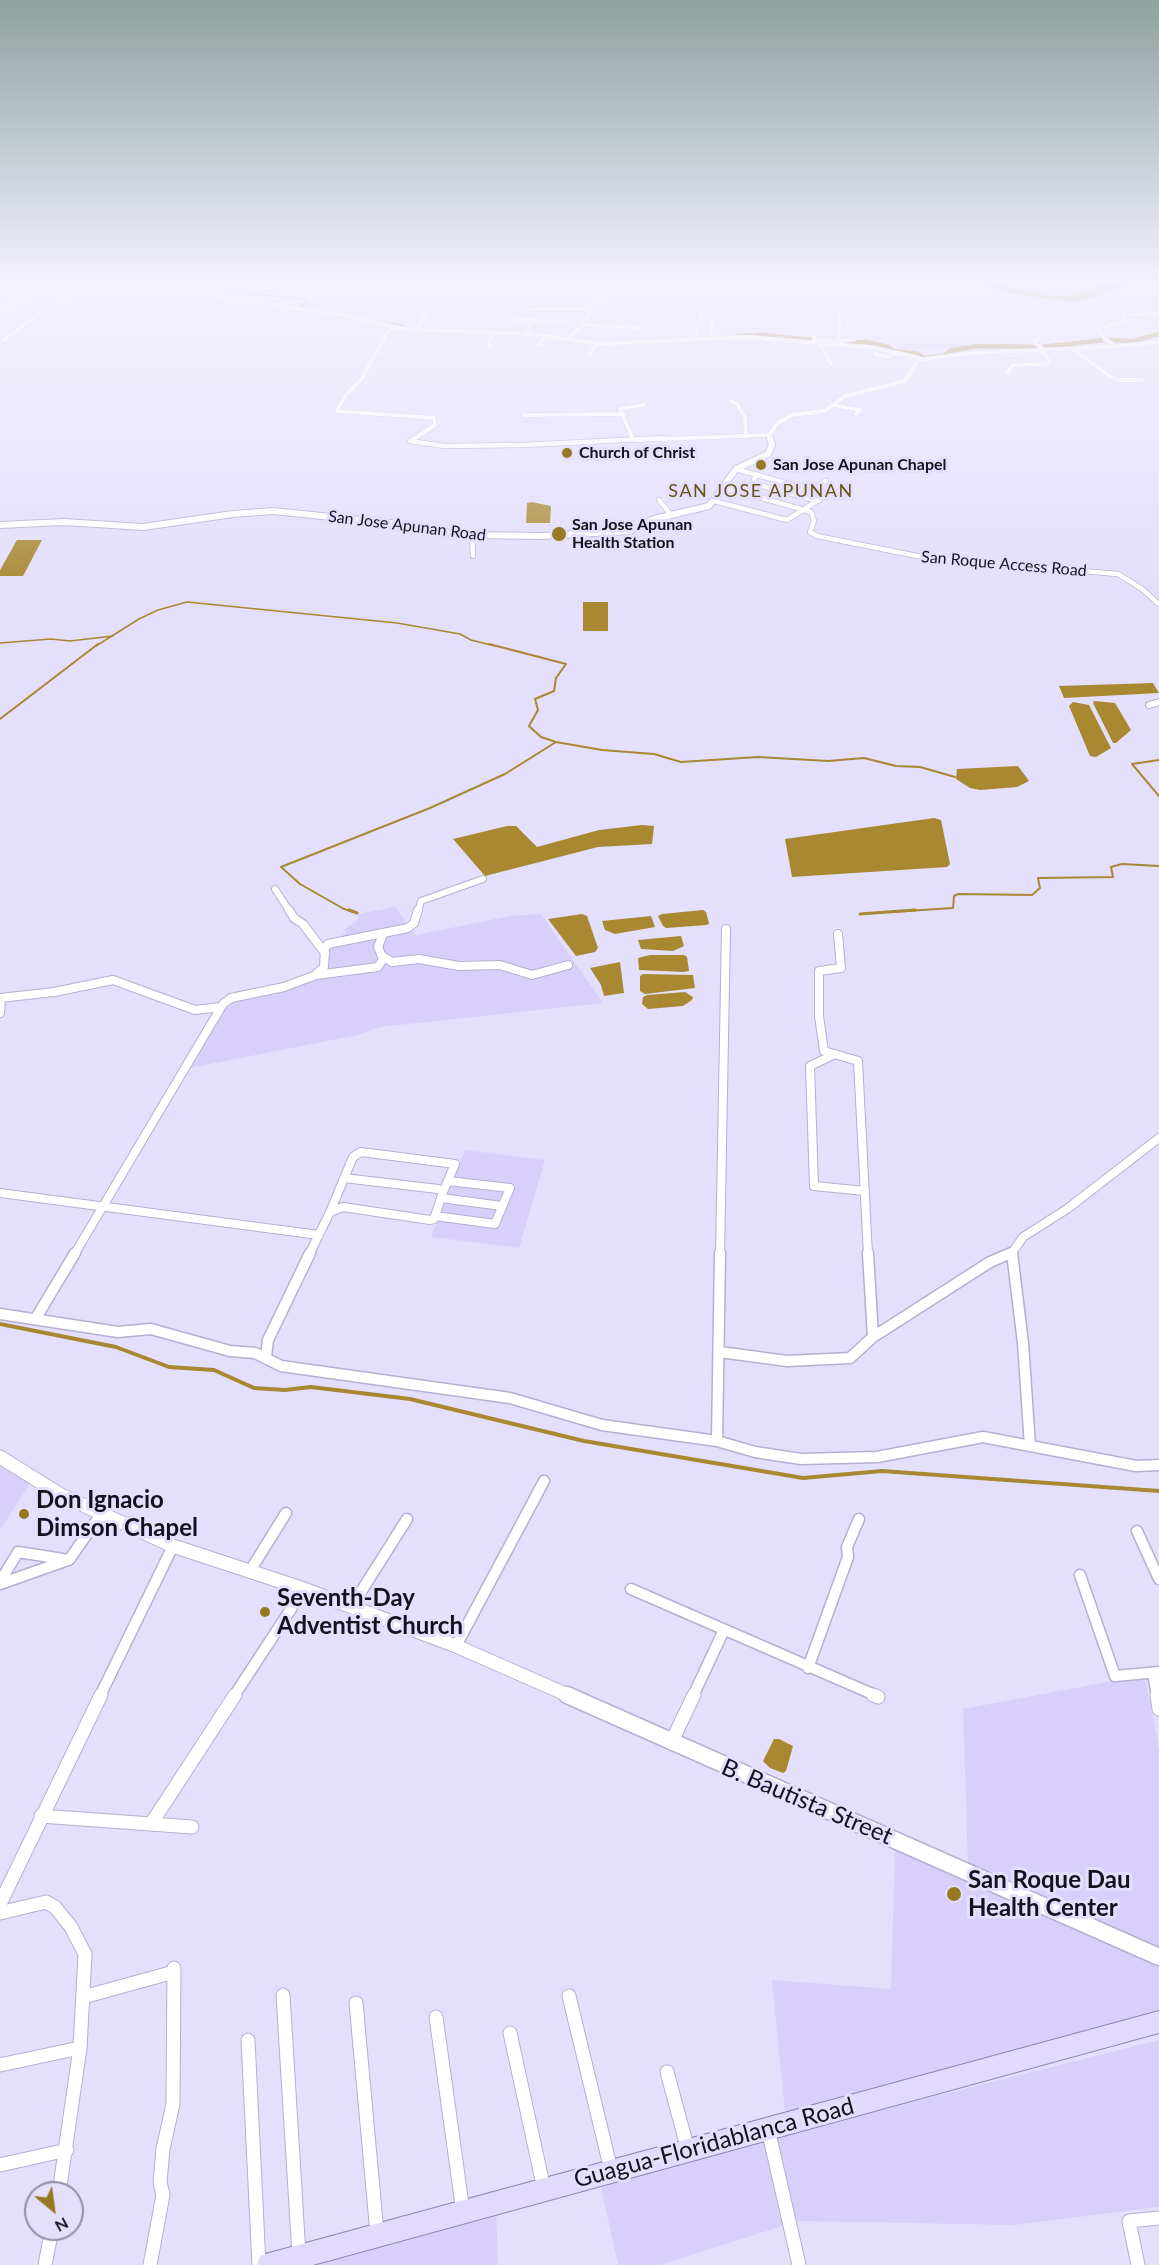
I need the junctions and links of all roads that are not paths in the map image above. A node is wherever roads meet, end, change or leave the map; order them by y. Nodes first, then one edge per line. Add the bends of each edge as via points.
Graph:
1 (356, 385) edge
2 (890, 385) edge
3 (731, 401) dead end
4 (644, 405) dead end
5 (833, 405) junction
6 (624, 414) junction
7 (856, 414) dead end
8 (524, 415) dead end
9 (746, 435) junction
10 (770, 435) junction
11 (633, 439) junction
12 (736, 469) junction
13 (757, 475) junction
14 (826, 481) dead end
15 (810, 490) junction
16 (722, 491) junction
17 (800, 496) junction
18 (825, 496) dead end
19 (659, 500) dead end
20 (714, 501) junction
21 (818, 501) junction
22 (784, 504) junction
23 (802, 510) junction
24 (767, 514) junction
25 (671, 515) junction
26 (0, 525) edge
27 (472, 535) junction
28 (473, 556) dead end
29 (1159, 604) edge
30 (1159, 702) edge
31 (1149, 705) dead end
32 (483, 879) dead end
33 (275, 889) dead end
34 (726, 929) dead end
35 (383, 934) junction
36 (838, 934) dead end
37 (325, 952) junction
38 (382, 956) junction
39 (568, 965) dead end
40 (316, 975) junction
41 (1, 998) edge
42 (221, 1007) junction
43 (0, 1013) edge
44 (835, 1054) junction
45 (1159, 1138) edge
46 (344, 1178) junction
47 (448, 1181) junction
48 (866, 1191) junction
49 (0, 1193) edge
50 (442, 1195) junction
51 (102, 1206) junction
52 (502, 1206) junction
53 (330, 1212) junction
54 (435, 1216) junction
55 (319, 1235) junction
56 (1012, 1253) junction
57 (0, 1314) edge
58 (36, 1318) junction
59 (873, 1337) junction
60 (720, 1352) junction
61 (266, 1357) junction
62 (717, 1441) junction
63 (1030, 1446) junction
64 (0, 1457) edge
65 (1159, 1465) edge
66 (544, 1481) dead end
67 (286, 1513) dead end
68 (101, 1514) junction
69 (407, 1519) dead end
70 (859, 1519) dead end
71 (1137, 1531) dead end
72 (173, 1546) junction
73 (69, 1560) junction
74 (250, 1571) junction
75 (1080, 1575) dead end
76 (1159, 1579) edge
77 (0, 1583) edge
78 (304, 1589) junction
79 (631, 1589) dead end
80 (352, 1606) junction
81 (724, 1630) junction
82 (456, 1646) junction
83 (808, 1668) junction
84 (1156, 1672) edge
85 (878, 1697) dead end
86 (1159, 1708) edge
87 (671, 1743) junction
88 (40, 1816) junction
89 (151, 1824) junction
90 (192, 1827) dead end
91 (0, 1904) edge
92 (0, 1913) edge
93 (1159, 1957) edge
94 (283, 1995) dead end
95 (569, 1996) dead end
96 (83, 1997) junction
97 (356, 2003) dead end
98 (436, 2016) dead end
99 (1159, 2022) edge
100 (510, 2032) dead end
101 (248, 2040) dead end
102 (80, 2048) junction
103 (0, 2065) edge
104 (667, 2072) dead end
105 (768, 2129) junction
106 (67, 2150) junction
107 (688, 2151) junction
108 (0, 2165) edge
109 (611, 2170) junction
110 (61, 2181) edge
111 (545, 2189) junction
112 (463, 2212) junction
113 (1159, 2218) edge
114 (377, 2235) junction
115 (50, 2241) edge
116 (299, 2258) junction
117 (45, 2265) edge
118 (150, 2265) edge
119 (259, 2265) edge
120 (269, 2265) edge
121 (799, 2265) edge
122 (1138, 2265) edge

1 - 11 street via 337,411 434,418 435,425 410,441 478,446
2 - 5 street via 845,396
3 - 9 street via 745,417
4 - 6 street via 620,409
5 - 7 street via 860,410
5 - 10 street via 825,411 792,415 772,428
6 - 8 street
6 - 11 street
9 - 10 street
9 - 11 street
10 - 12 street via 772,445 768,454
12 - 13 street
12 - 16 street, San Jose Apunan Road
13 - 15 street
13 - 17 street via 753,483
14 - 15 street
15 - 17 street
16 - 20 street, San Jose Apunan Road
16 - 22 street
17 - 21 street
17 - 22 street
18 - 21 street
19 - 25 street
20 - 24 street
20 - 25 street, San Jose Apunan Road via 700,510
21 - 23 street
22 - 23 street
22 - 24 street
23 - 24 street via 787,520
23 - 29 street, San Roque Access Road via 813,514 810,532 817,536 927,558 1118,574
25 - 27 street, San Jose Apunan Road via 614,533
26 - 27 street, San Jose Apunan Road via 64,522 143,527 273,511
27 - 28 street
30 - 31 street
32 - 35 street via 421,900 414,924
33 - 37 street via 294,918
34 - 60 street
35 - 37 street via 328,944
35 - 38 street via 378,947
36 - 44 street via 841,968 819,971 824,1051
37 - 40 street via 324,967
38 - 39 street via 392,962 419,959 459,966 500,965 532,975
38 - 40 street via 378,967
40 - 42 street via 284,987 231,998
41 - 42 street via 113,980 195,1010
41 - 43 street
42 - 51 street
44 - 48 street via 858,1061
44 - 48 street via 810,1066 814,1186
45 - 56 street via 1023,1238
46 - 47 street via 353,1157 366,1151 455,1164
46 - 50 street via 438,1189
46 - 53 street
47 - 50 street
47 - 52 street via 510,1188
48 - 59 street
49 - 51 street
50 - 52 street
50 - 54 street
51 - 55 street
51 - 58 street
52 - 54 street via 495,1224
53 - 54 street via 343,1208 430,1220
53 - 55 street
55 - 61 street via 268,1341
56 - 59 street via 990,1262
56 - 63 street
57 - 58 street
58 - 61 street via 118,1332 152,1329
59 - 60 street via 850,1358 787,1361
60 - 62 street
61 - 62 street via 281,1366 510,1398 602,1425
62 - 63 street via 754,1452 801,1459 877,1457 983,1437
63 - 65 street via 1136,1466
64 - 68 street, B. Bautista Street via 61,1495
66 - 82 street
67 - 74 street
68 - 72 street, B. Bautista Street
68 - 73 street
69 - 80 street
70 - 83 street
71 - 76 street
72 - 74 street, B. Bautista Street
72 - 88 street
73 - 77 street
73 - 77 street via 18,1552
74 - 78 street, B. Bautista Street
75 - 84 street via 1115,1676
78 - 80 street, B. Bautista Street
78 - 89 street
79 - 81 street
80 - 82 street, B. Bautista Street
81 - 83 street
81 - 87 street
82 - 87 street, B. Bautista Street
83 - 85 street
84 - 86 street
87 - 93 street, B. Bautista Street
88 - 89 street
88 - 91 street
89 - 90 street
92 - 96 street via 46,1902 55,1907 85,1954
94 - 116 street
95 - 109 street
96 - 102 street
96 - 118 street via 174,1970 173,2104 163,2149 160,2182 164,2195
97 - 114 street
98 - 112 street
99 - 105 main road, Guagua-Floridablanca Road
100 - 111 street
101 - 119 street
102 - 103 street
102 - 106 street
104 - 107 street
105 - 107 main road, Guagua-Floridablanca Road
105 - 121 street
106 - 108 street
106 - 110 street
107 - 109 main road, Guagua-Floridablanca Road
109 - 111 main road, Guagua-Floridablanca Road
111 - 112 main road, Guagua-Floridablanca Road
112 - 114 main road, Guagua-Floridablanca Road
113 - 122 street via 1129,2221
114 - 116 main road, Guagua-Floridablanca Road
115 - 117 street
116 - 120 main road, Guagua-Floridablanca Road

